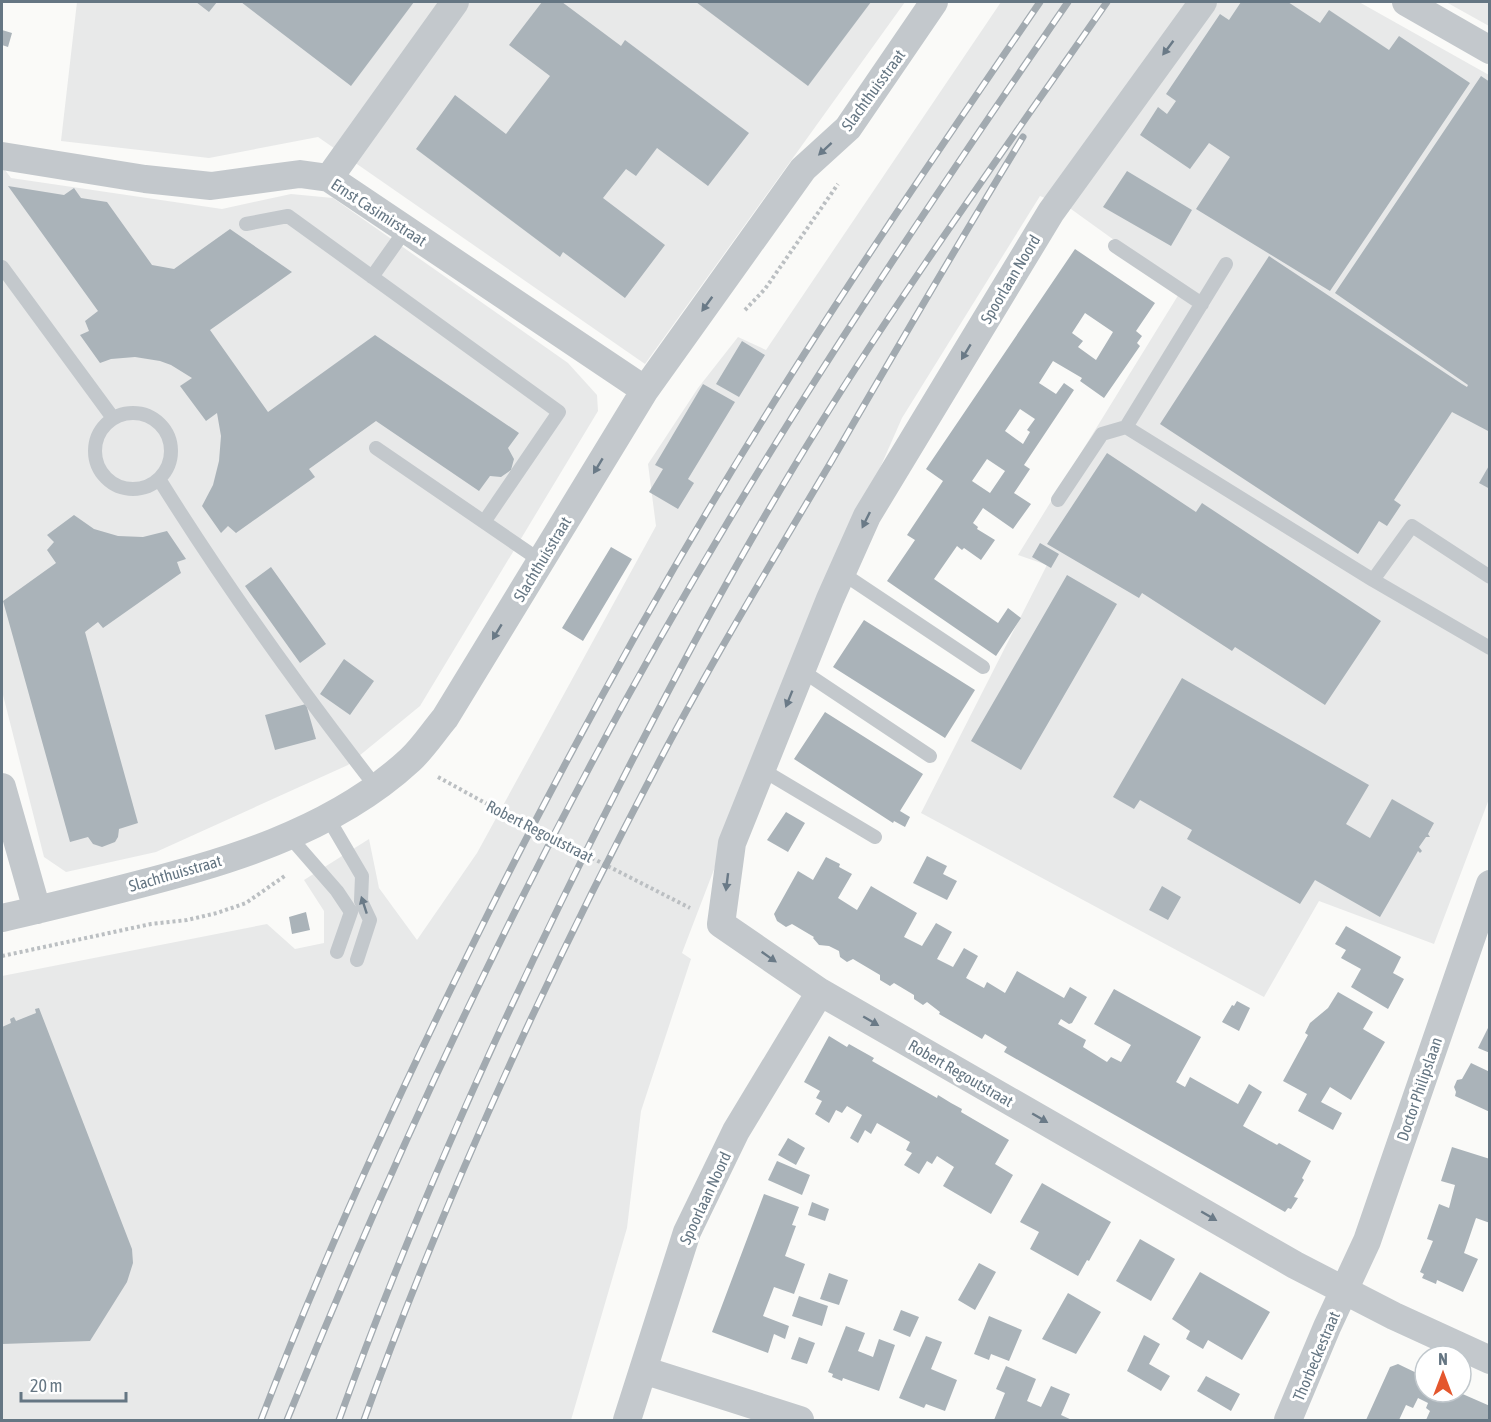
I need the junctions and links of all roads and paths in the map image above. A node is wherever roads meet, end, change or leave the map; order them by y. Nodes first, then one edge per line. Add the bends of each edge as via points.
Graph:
1 (455, 2) edge
2 (934, 2) edge
3 (1203, 2) edge
4 (1406, 2) edge
5 (1490, 50) edge
6 (2, 156) edge
7 (328, 178) junction
8 (246, 224) dead end
9 (406, 229) junction
10 (1115, 246) dead end
11 (1226, 264) dead end
12 (2, 267) edge
13 (372, 278) junction
14 (1202, 304) junction
15 (645, 390) junction
16 (113, 418) junction
17 (1126, 427) junction
18 (376, 448) dead end
19 (159, 479) junction
20 (1058, 500) dead end
21 (484, 522) junction
22 (541, 561) junction
23 (842, 573) junction
24 (1490, 577) edge
25 (1373, 580) junction
26 (1490, 648) edge
27 (983, 667) dead end
28 (801, 670) junction
29 (930, 756) dead end
30 (761, 769) junction
31 (438, 777) dead end
32 (2, 787) edge
33 (376, 787) junction
34 (328, 818) junction
35 (290, 836) junction
36 (875, 837) dead end
37 (1490, 884) edge
38 (37, 910) junction
39 (2, 918) edge
40 (721, 924) junction
41 (337, 952) dead end
42 (357, 960) dead end
43 (820, 992) junction
44 (1344, 1291) junction
45 (1490, 1360) edge
46 (644, 1370) junction
47 (627, 1420) edge
48 (800, 1420) edge
49 (1288, 1420) edge

1 - 7 street
2 -> 15 street, Slachthuisstraat via 848,128 804,170
3 -> 23 street, Spoorlaan Noord via 1051,212 867,516
4 - 5 street
6 - 7 street, Ernst Casimirstraat via 211,186 300,174
7 - 9 street, Ernst Casimirstraat
8 - 13 lane via 288,216
9 - 13 lane
9 - 15 street, Ernst Casimirstraat
10 - 14 lane
11 - 14 lane
12 - 16 lane
13 - 21 lane via 559,412
14 - 17 lane
15 -> 22 street, Slachthuisstraat
16 - 19 lane via 138,412 150,417 168,434 170,459
16 - 19 lane via 97,436 94,448 101,472 115,484 133,489
17 - 20 lane via 1102,434
17 - 25 lane
18 - 21 lane
19 - 33 lane via 214,566
21 - 22 lane
22 -> 33 street, Slachthuisstraat via 445,718 411,759
23 - 27 lane
23 - 28 street, Spoorlaan Noord
24 - 25 lane via 1412,526
25 - 26 lane
28 - 29 lane
28 -> 30 street, Spoorlaan Noord
30 - 36 lane
30 -> 40 street, Spoorlaan Noord via 732,843
31 - 40 path, Robert Regoutstraat
32 - 38 street
33 - 34 street, Slachthuisstraat
34 - 35 street, Slachthuisstraat
42 -> 34 lane via 370,920 361,901 362,876
35 - 38 street, Slachthuisstraat via 192,871
35 - 41 lane via 351,912
37 - 44 street, Doctor Philipslaan via 1367,1240
38 - 39 street, Slachthuisstraat
40 -> 43 street, Robert Regoutstraat
43 -> 44 street, Robert Regoutstraat
43 - 46 street, Spoorlaan Noord via 736,1131 687,1232
44 - 45 street, Robert Regoutstraat
44 - 49 street, Thorbeckestraat
46 - 47 street, Spoorlaan Noord
46 - 48 street

